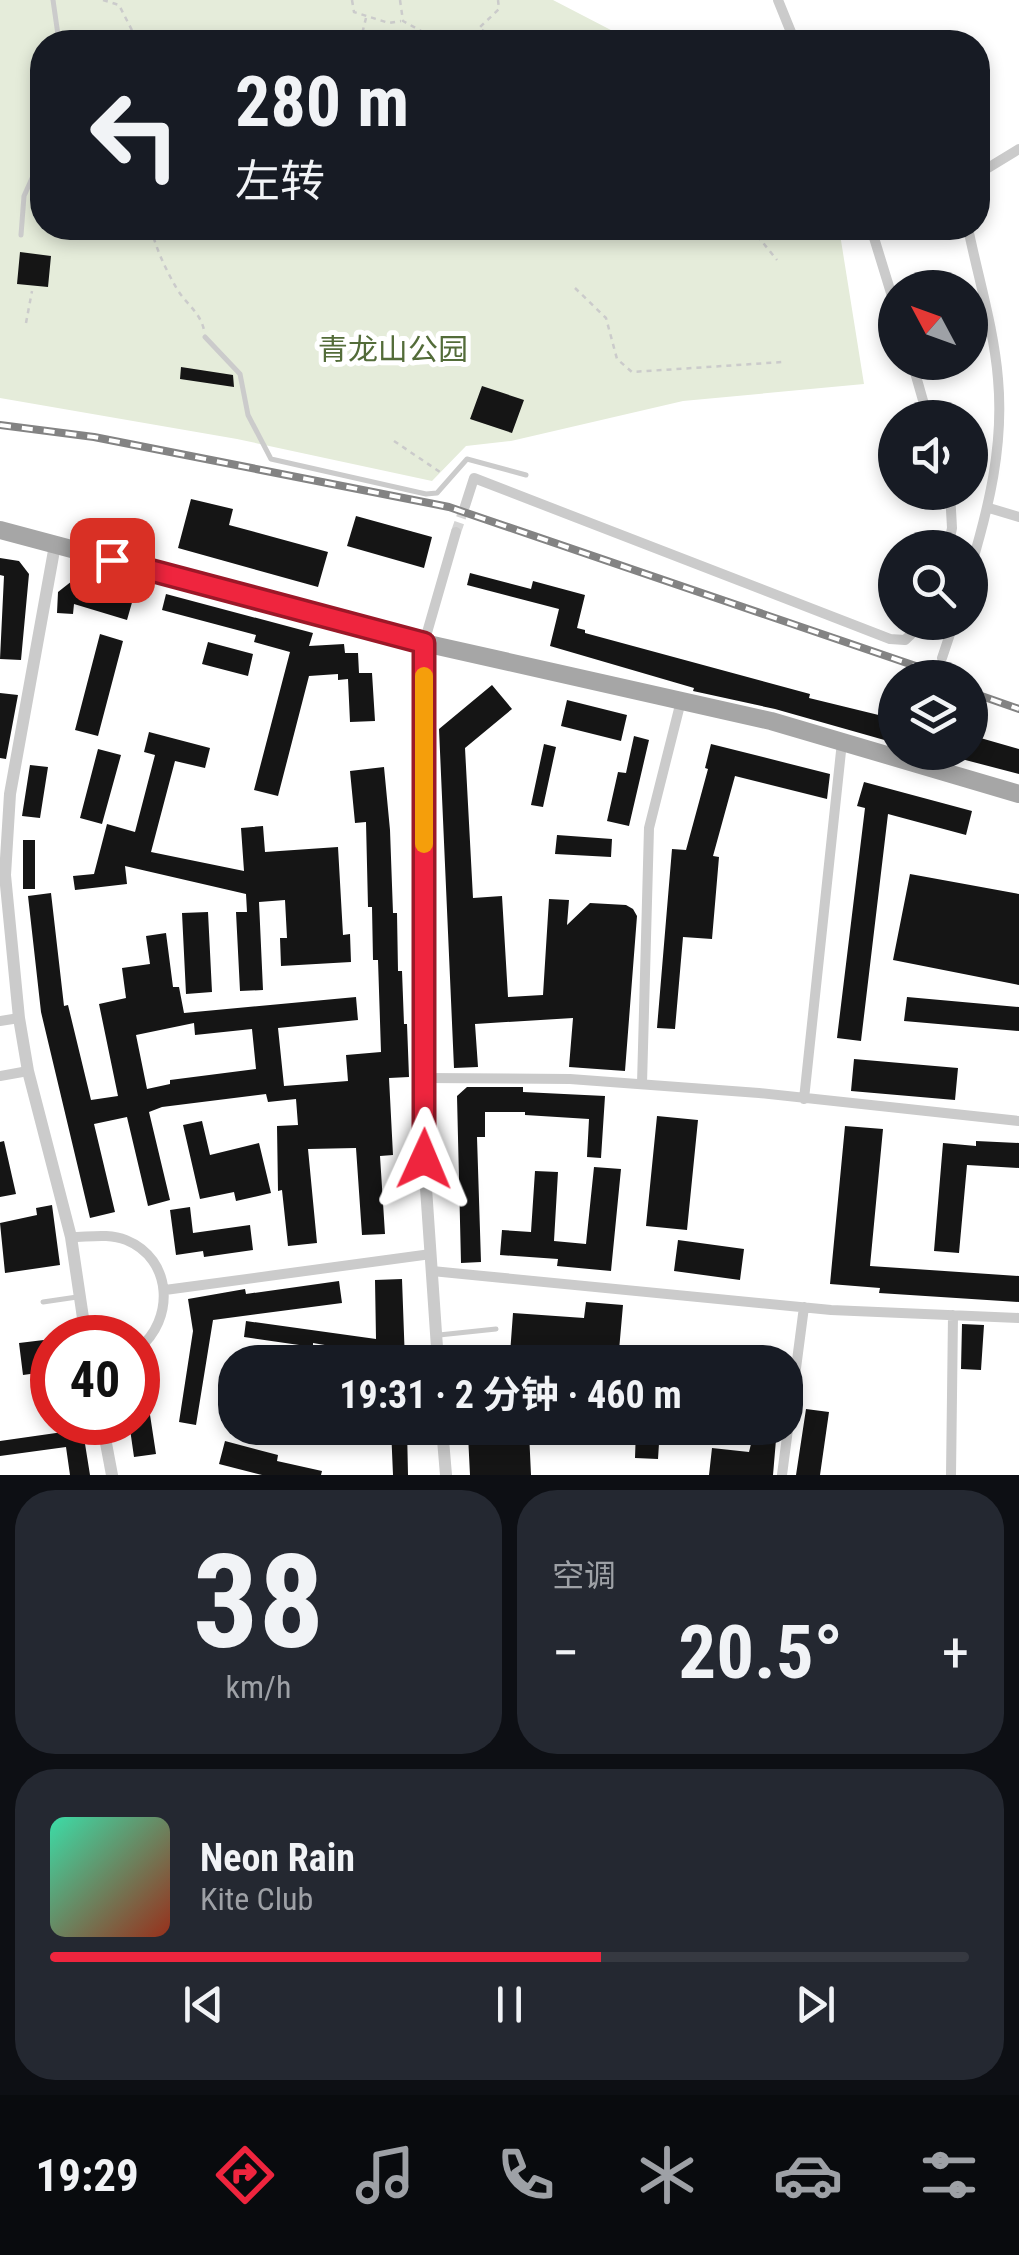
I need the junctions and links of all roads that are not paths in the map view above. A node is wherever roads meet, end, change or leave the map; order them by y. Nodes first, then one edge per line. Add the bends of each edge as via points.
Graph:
1 (53, 0) edge
2 (778, 0) edge
3 (57, 30) edge
4 (790, 30) edge
5 (1019, 149) edge
6 (990, 167) edge
7 (30, 183) edge
8 (21, 234) dead end
9 (875, 240) edge
10 (970, 240) edge
11 (884, 270) edge
12 (205, 336) road end
13 (526, 475) dead end
14 (465, 506) tunnel mouth
15 (989, 508) junction
16 (1019, 516) edge
17 (0, 530) edge
18 (982, 530) edge
19 (456, 532) tunnel mouth
20 (54, 544) junction
21 (878, 634) edge
22 (948, 640) edge
23 (424, 643) junction
24 (942, 658) dead end
25 (681, 701) junction
26 (842, 742) junction
27 (5, 794) edge
28 (1019, 794) edge
29 (19, 1018) junction
30 (0, 1021) edge
31 (28, 1072) junction
32 (0, 1076) edge
33 (425, 1078) junction
34 (642, 1084) junction
35 (804, 1099) junction
36 (1019, 1121) edge
37 (71, 1237) junction
38 (430, 1254) junction
39 (432, 1271) junction
40 (165, 1290) junction
41 (80, 1297) junction
42 (43, 1302) dead end
43 (804, 1307) junction
44 (83, 1315) edge
45 (954, 1315) junction
46 (1019, 1318) edge
47 (160, 1321) edge
48 (496, 1328) dead end
49 (436, 1335) junction
50 (437, 1345) edge
51 (106, 1445) edge
52 (443, 1445) edge
53 (112, 1475) edge
54 (446, 1475) edge
55 (782, 1475) edge
56 (951, 1475) edge

1 - 3 lane
2 - 4 street
5 - 6 street
7 - 8 lane
9 - 11 street
10 - 15 street via 998,380 998,456
12 - 13 lane via 240,374 248,415 270,459 426,494 437,493 467,459
14 - 21 street via 474,478
15 - 16 street
15 - 18 street
17 - 20 main road
19 - 23 street
20 - 23 main road
20 - 27 street
22 - 24 street
23 - 25 main road
23 - 33 street
25 - 26 main road
25 - 34 street via 649,828
26 - 28 main road
26 - 35 street
27 - 29 street via 5,875
29 - 30 street
29 - 31 street
31 - 32 street
31 - 37 street
33 - 34 street
33 - 38 street
34 - 35 street
35 - 36 street
37 - 40 street via 134,1244 155,1263
37 - 41 street
38 - 39 street
38 - 40 street
39 - 43 street
39 - 49 street
40 - 47 street
41 - 42 lane
41 - 44 street
43 - 45 street
43 - 55 street
45 - 46 street
45 - 56 street
48 - 49 lane
49 - 50 street
51 - 53 street
52 - 54 street

